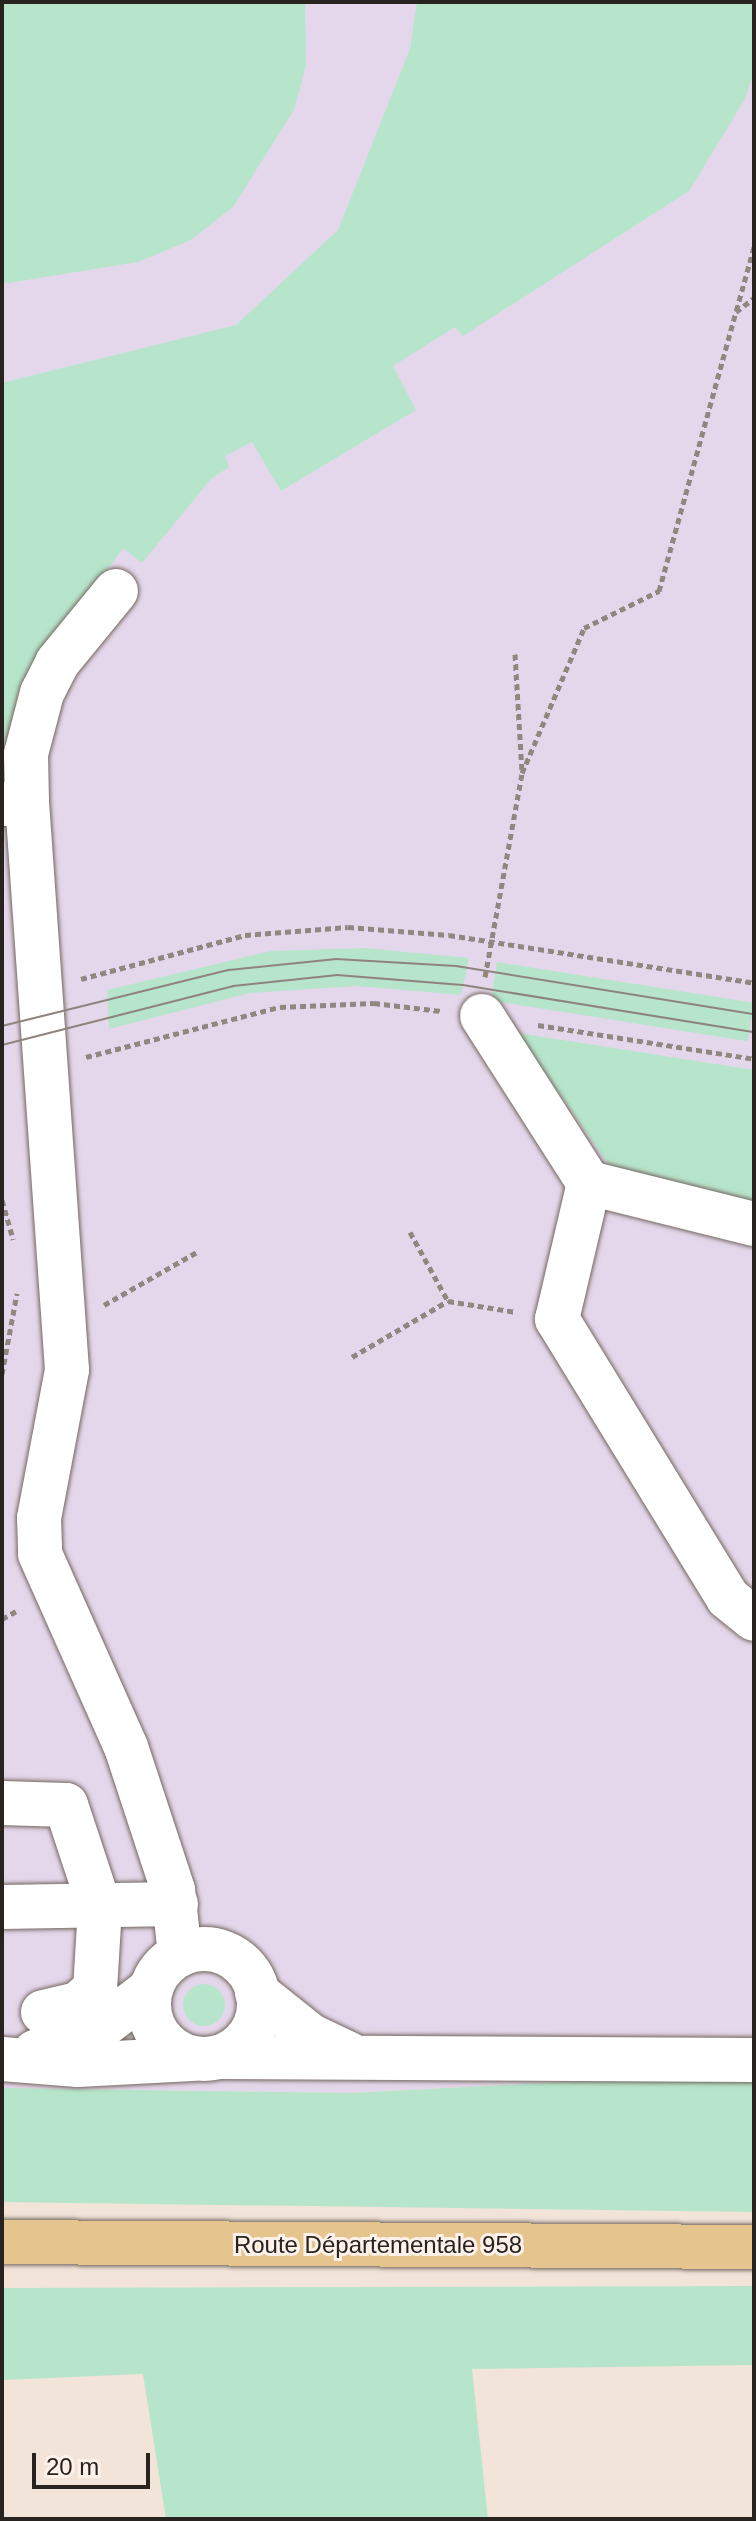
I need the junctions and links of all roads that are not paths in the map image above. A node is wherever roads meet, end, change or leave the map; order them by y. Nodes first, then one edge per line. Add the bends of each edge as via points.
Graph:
1 (116, 591) dead end
2 (14, 803) edge
3 (482, 1016) road end
4 (589, 1183) junction
5 (754, 1224) edge
6 (754, 1619) edge
7 (2, 1803) edge
8 (176, 1904) junction
9 (2, 1907) edge
10 (100, 1908) junction
11 (180, 1955) junction
12 (151, 1989) junction
13 (257, 1993) junction
14 (43, 2012) dead end
15 (206, 2058) junction
16 (359, 2058) junction
17 (6, 2059) edge
18 (754, 2060) edge
19 (2, 2242) edge
20 (754, 2247) edge

1 - 2 street via 62,655 42,693
2 - 8 street via 41,990 67,1391 39,1518 40,1554 51,1592 118,1728
3 - 4 street
4 - 5 street
4 - 6 street via 557,1319 728,1598
7 - 10 street via 66,1805
8 - 10 street
8 - 11 street
9 - 10 street
10 - 14 street via 95,1989 78,2004
11 - 12 street
11 - 13 street via 206,1949 232,1957
12 - 15 street via 156,2033
12 - 17 street via 82,2037
13 - 15 street via 253,2029
13 - 16 street via 311,2036
15 - 16 street
15 - 17 street via 78,2065
16 - 18 street
19 - 20 main road, Route Départementale 958

